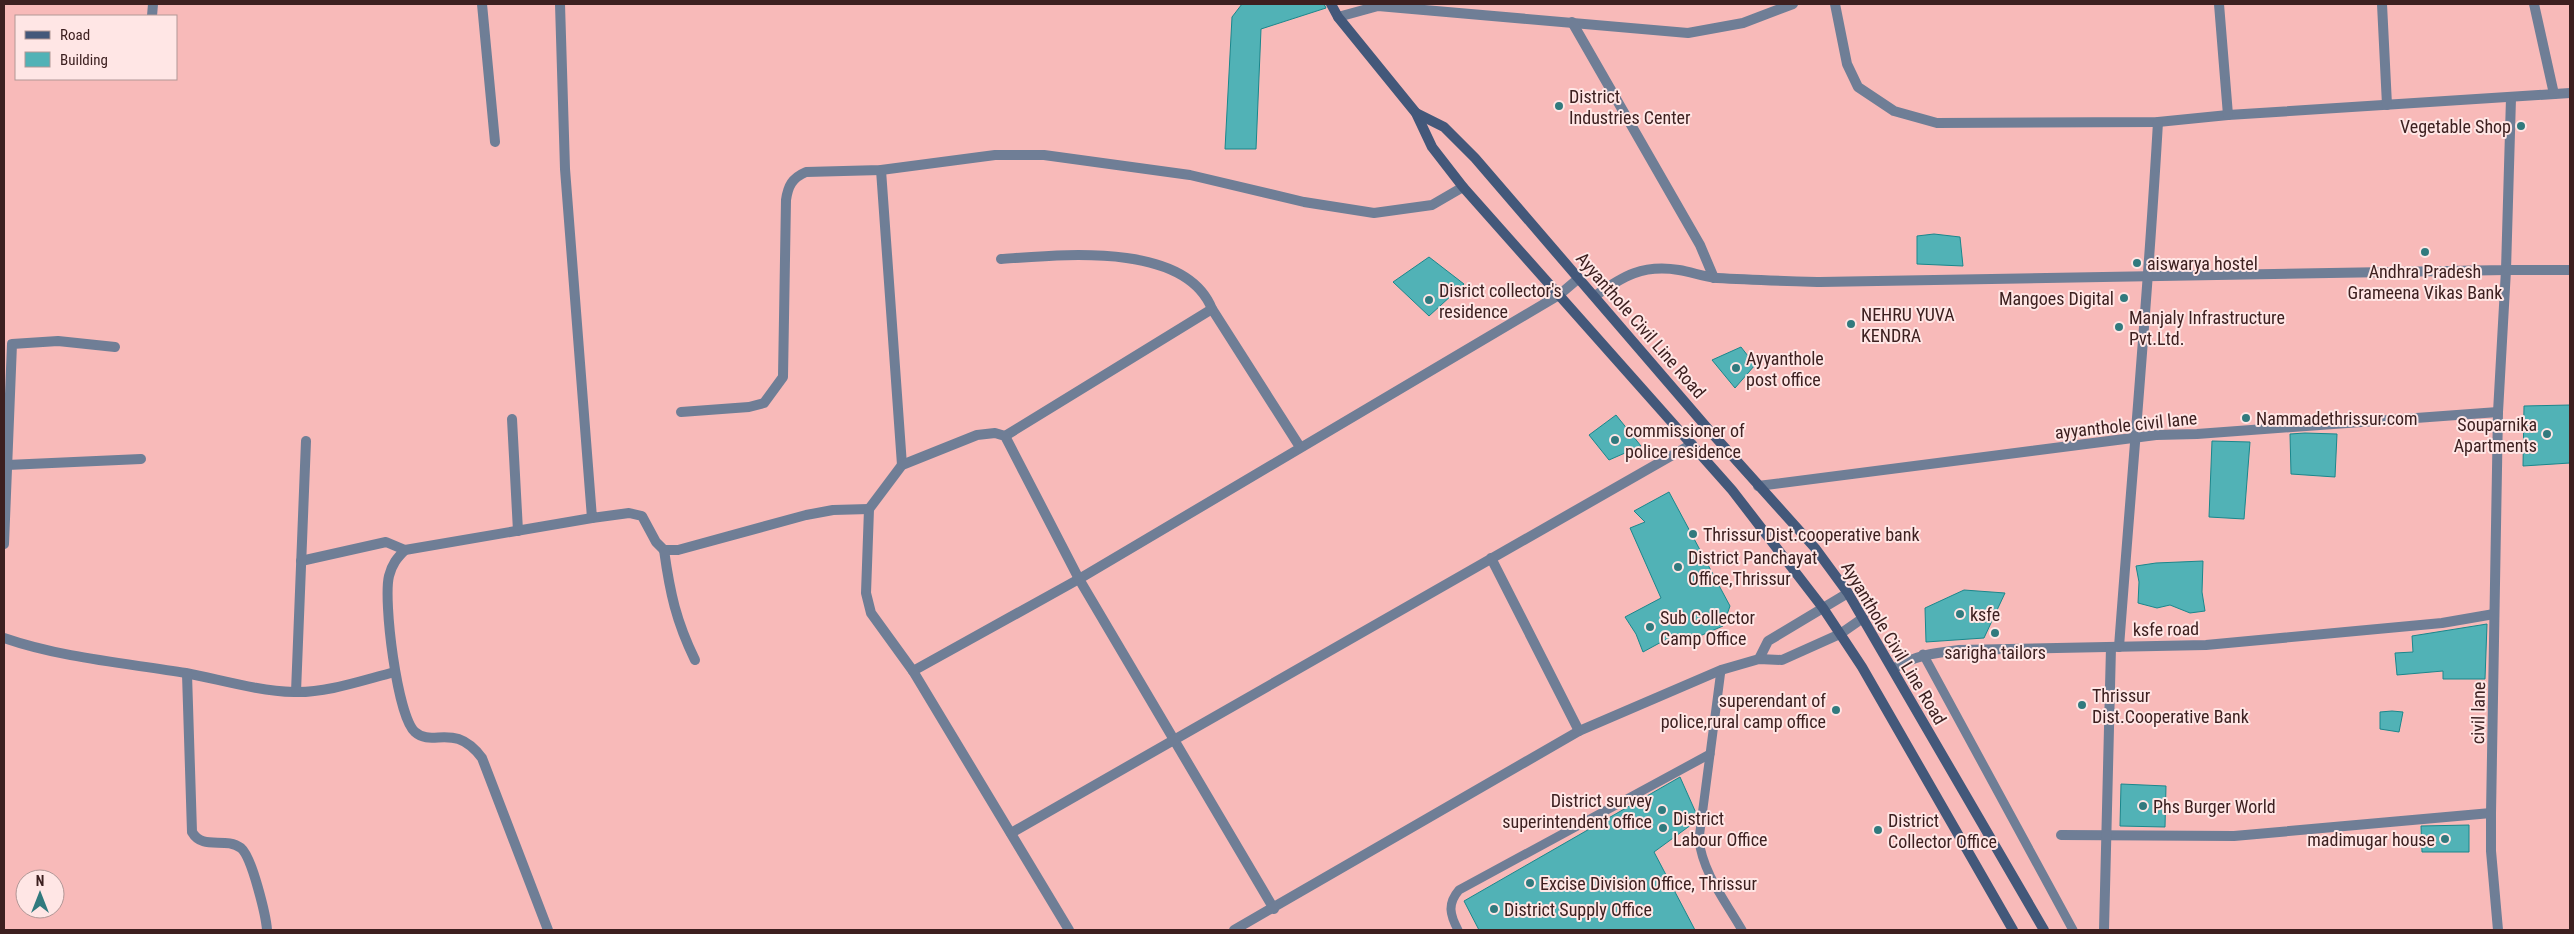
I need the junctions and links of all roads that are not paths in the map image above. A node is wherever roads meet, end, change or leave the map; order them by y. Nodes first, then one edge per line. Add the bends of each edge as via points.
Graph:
1 (482, 4) edge
2 (560, 4) edge
3 (1331, 4) edge
4 (1792, 4) edge
5 (1835, 4) edge
6 (2220, 4) edge
7 (2382, 4) edge
8 (2534, 4) edge
9 (1444, 7) edge
10 (1338, 16) junction
11 (1572, 22) junction
12 (2570, 93) edge
13 (2554, 94) junction
14 (2510, 98) junction
15 (2387, 105) junction
16 (1416, 114) junction
17 (2228, 115) junction
18 (2158, 122) junction
19 (495, 142) dead end
20 (881, 170) junction
21 (1463, 187) junction
22 (1001, 259) dead end
23 (2506, 270) junction
24 (2570, 270) edge
25 (1579, 278) junction
26 (1714, 278) junction
27 (2150, 278) junction
28 (1559, 295) junction
29 (1595, 296) junction
30 (1212, 309) junction
31 (8, 344) edge
32 (115, 347) dead end
33 (681, 412) dead end
34 (2498, 412) junction
35 (512, 419) dead end
36 (1005, 436) junction
37 (2134, 439) junction
38 (306, 441) dead end
39 (1692, 444) junction
40 (1300, 447) junction
41 (141, 459) dead end
42 (7, 465) junction
43 (902, 465) junction
44 (1758, 486) junction
45 (870, 509) junction
46 (592, 518) junction
47 (518, 531) junction
48 (4, 544) edge
49 (405, 550) junction
50 (664, 550) junction
51 (1491, 558) junction
52 (301, 561) junction
53 (1079, 579) junction
54 (1848, 593) junction
55 (1823, 608) junction
56 (2494, 614) junction
57 (1863, 618) junction
58 (1840, 634) junction
59 (4, 638) edge
60 (2115, 647) junction
61 (1922, 654) junction
62 (1759, 659) junction
63 (695, 660) dead end
64 (1893, 669) junction
65 (1721, 670) junction
66 (913, 671) junction
67 (395, 672) junction
68 (186, 674) junction
69 (296, 692) junction
70 (1579, 730) junction
71 (1174, 739) junction
72 (1710, 754) junction
73 (2491, 813) junction
74 (1011, 833) junction
75 (2061, 835) dead end
76 (2107, 835) junction
77 (1274, 909) junction
78 (1239, 929) edge
79 (267, 930) edge
80 (548, 930) edge
81 (1069, 930) edge
82 (1458, 930) edge
83 (1742, 930) edge
84 (2013, 930) edge
85 (2044, 930) edge
86 (2073, 930) edge
87 (2104, 930) edge
88 (2498, 930) edge

1 - 19 street
2 - 46 street via 565,169
3 - 10 main road, Ayyanthole Civil Line Road
4 - 11 street via 1742,23 1688,33
5 - 18 street via 1847,64 1858,87 1894,111 1937,123
6 - 17 street
7 - 15 street
8 - 13 street
9 - 10 street via 1378,6
9 - 11 street
10 - 16 main road, Ayyanthole Civil Line Road
11 - 26 street via 1700,244
12 - 13 street
13 - 14 street
14 - 15 street
14 - 23 street, civil lane
15 - 17 street
16 - 21 main road, Ayyanthole Civil Line Road via 1432,147
16 - 25 main road, Ayyanthole Civil Line Road via 1444,128 1475,158
17 - 18 street
18 - 27 street
20 - 21 street via 995,155 1044,155 1190,175 1304,202 1374,214 1432,205
20 - 33 street via 822,170 796,177 787,188 786,200 783,377 764,403
20 - 43 street
21 - 28 main road, Ayyanthole Civil Line Road
22 - 30 street via 1115,256 1146,260 1188,279 1208,299
23 - 24 street
23 - 27 street
23 - 34 street, civil lane
25 - 28 street
25 - 29 main road, Ayyanthole Civil Line Road
26 - 27 street via 1820,282
26 - 29 street via 1679,270 1639,270 1622,277
27 - 37 street
28 - 39 main road, Ayyanthole Civil Line Road
28 - 40 street
29 - 44 main road, Ayyanthole Civil Line Road
30 - 36 street
30 - 40 street
31 - 32 street via 58,341
31 - 42 street
34 - 37 street, ayyanthole civil lane
34 - 56 street, civil lane
35 - 47 street
36 - 43 street via 995,433 977,435
36 - 53 street
37 - 44 street, ayyanthole civil lane
37 - 60 street
38 - 52 street
39 - 51 street
39 - 55 main road, Ayyanthole Civil Line Road via 1732,490
40 - 53 street
41 - 42 street
42 - 48 street
43 - 45 street
44 - 54 main road, Ayyanthole Civil Line Road via 1815,548
45 - 50 street via 824,512 678,550
45 - 66 street via 866,593 872,613
46 - 47 street
46 - 50 street via 629,513 642,516
47 - 49 street
49 - 52 street via 386,542
49 - 67 street via 393,562 388,578
50 - 63 street via 672,605
51 - 70 street
51 - 71 street
52 - 69 street
53 - 66 street
53 - 71 street
54 - 55 street
54 - 57 main road, Ayyanthole Civil Line Road
55 - 58 main road, Ayyanthole Civil Line Road
55 - 62 street via 1768,641
56 - 60 street, ksfe road via 2442,623 2206,645
56 - 73 street, civil lane
57 - 58 street
57 - 64 main road, Ayyanthole Civil Line Road
58 - 62 street via 1782,660
58 - 84 main road, Ayyanthole Civil Line Road
59 - 68 street via 70,656
60 - 61 street, ksfe road via 1959,650
60 - 76 street
61 - 64 street, ksfe road
61 - 86 lane
62 - 65 street
64 - 85 main road, Ayyanthole Civil Line Road
65 - 70 street
65 - 72 lane
66 - 74 street
67 - 69 street via 344,685
67 - 80 street via 414,732 425,737 457,737 472,744 482,758
68 - 69 street
68 - 79 street via 192,832 203,842 225,843 241,849 260,897
70 - 77 street
71 - 74 street
71 - 77 street
72 - 82 lane via 1459,890 1452,899 1450,915
72 - 83 lane via 1699,839 1700,855
73 - 76 street via 2267,834 2197,837
73 - 88 street, civil lane
74 - 81 street
75 - 76 street
76 - 87 street
77 - 78 street

